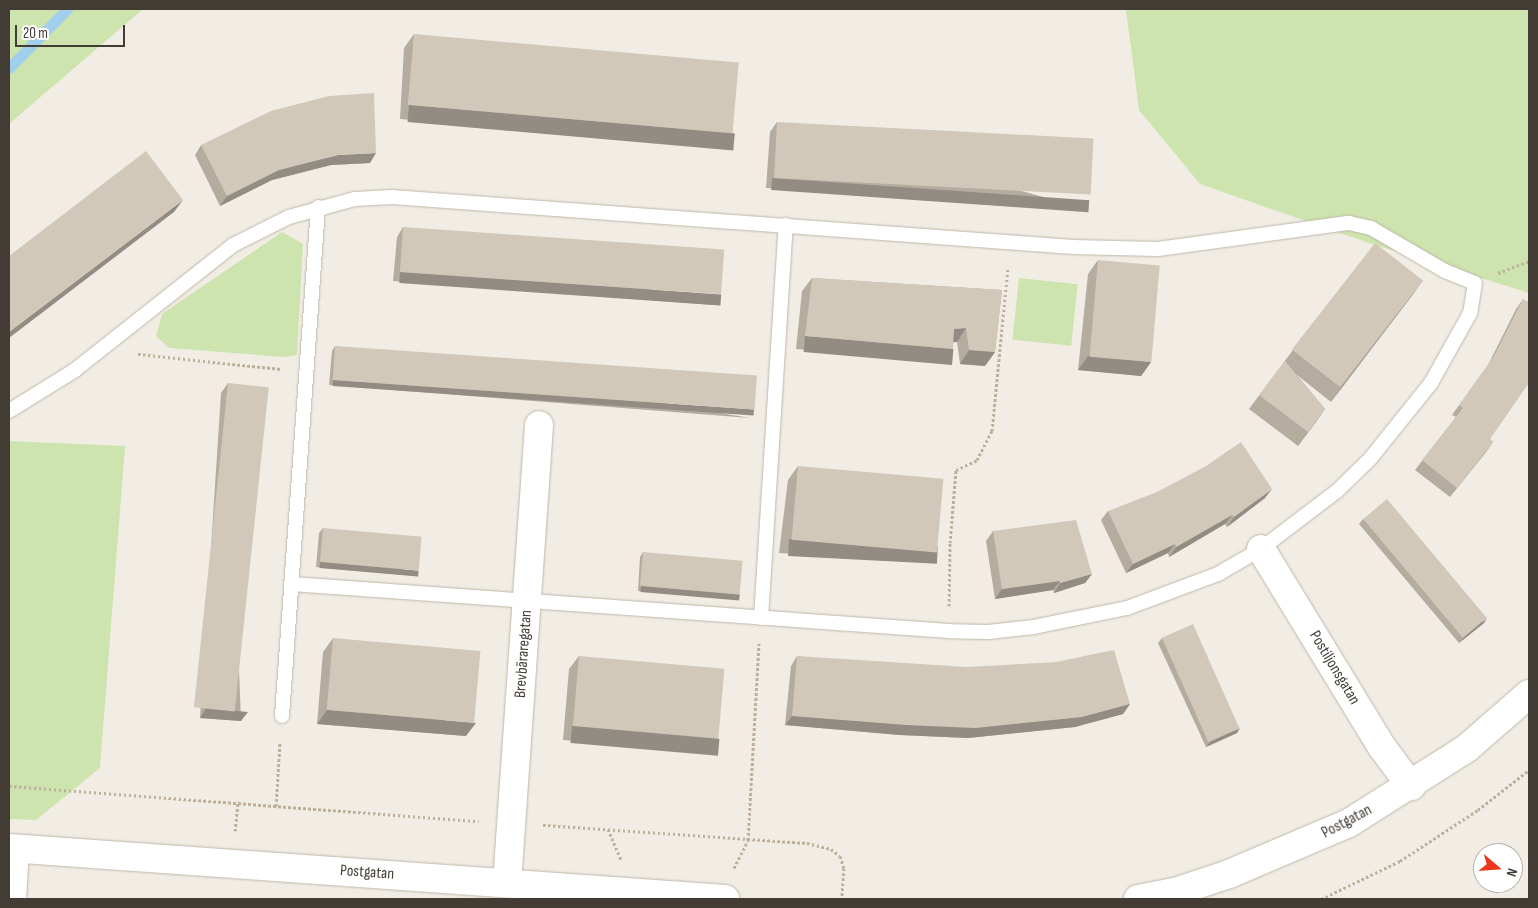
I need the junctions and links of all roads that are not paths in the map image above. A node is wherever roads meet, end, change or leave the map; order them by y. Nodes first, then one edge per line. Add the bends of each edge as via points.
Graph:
1 (318, 207) junction
2 (786, 225) junction
3 (9, 411) edge
4 (539, 425) dead end
5 (1261, 549) junction
6 (292, 584) junction
7 (528, 601) junction
8 (761, 618) junction
9 (1529, 694) edge
10 (282, 716) road end
11 (1411, 786) junction
12 (12, 849) edge
13 (507, 883) junction
14 (12, 899) edge
15 (725, 899) edge
16 (1138, 899) edge

1 - 2 lane via 355,199 392,197
1 - 3 lane via 275,223 233,246 74,370
1 - 6 lane
2 - 5 lane via 1074,248 1158,248 1349,223 1370,228 1444,271 1475,283 1470,313 1452,350 1401,424 1337,491
2 - 8 lane
4 - 7 street, Brevbäraregatan
5 - 8 lane via 1218,574 1127,608 1034,627 988,632 949,631
5 - 11 street, Postiljonsgatan via 1382,747
6 - 7 lane
6 - 10 lane
7 - 8 lane
7 - 13 street, Brevbäraregatan
9 - 11 street, Postgatan via 1467,748
11 - 16 street, Postgatan via 1349,823 1294,848 1175,892
12 - 13 street, Postgatan
12 - 14 street
13 - 15 street, Postgatan

